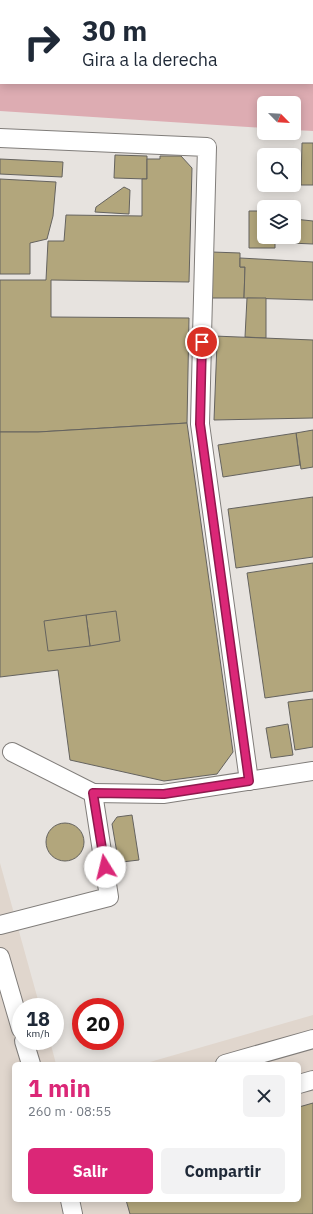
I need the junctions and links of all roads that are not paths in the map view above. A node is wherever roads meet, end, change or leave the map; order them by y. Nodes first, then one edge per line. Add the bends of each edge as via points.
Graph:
1 (0, 138) edge
2 (12, 752) dead end
3 (313, 772) edge
4 (249, 781) junction
5 (93, 793) junction
6 (0, 925) edge
7 (0, 957) edge
8 (12, 999) edge
9 (313, 1039) edge
10 (27, 1050) edge
11 (259, 1059) edge
12 (30, 1062) edge
13 (239, 1062) edge
14 (313, 1080) edge
15 (301, 1083) edge
16 (70, 1202) edge
17 (73, 1214) edge

1 - 4 street via 207,147 200,424
2 - 5 street
3 - 4 street
4 - 5 street via 164,794
5 - 6 street via 109,897
7 - 8 street
9 - 11 street
10 - 12 street
11 - 13 street
14 - 15 street
16 - 17 street

